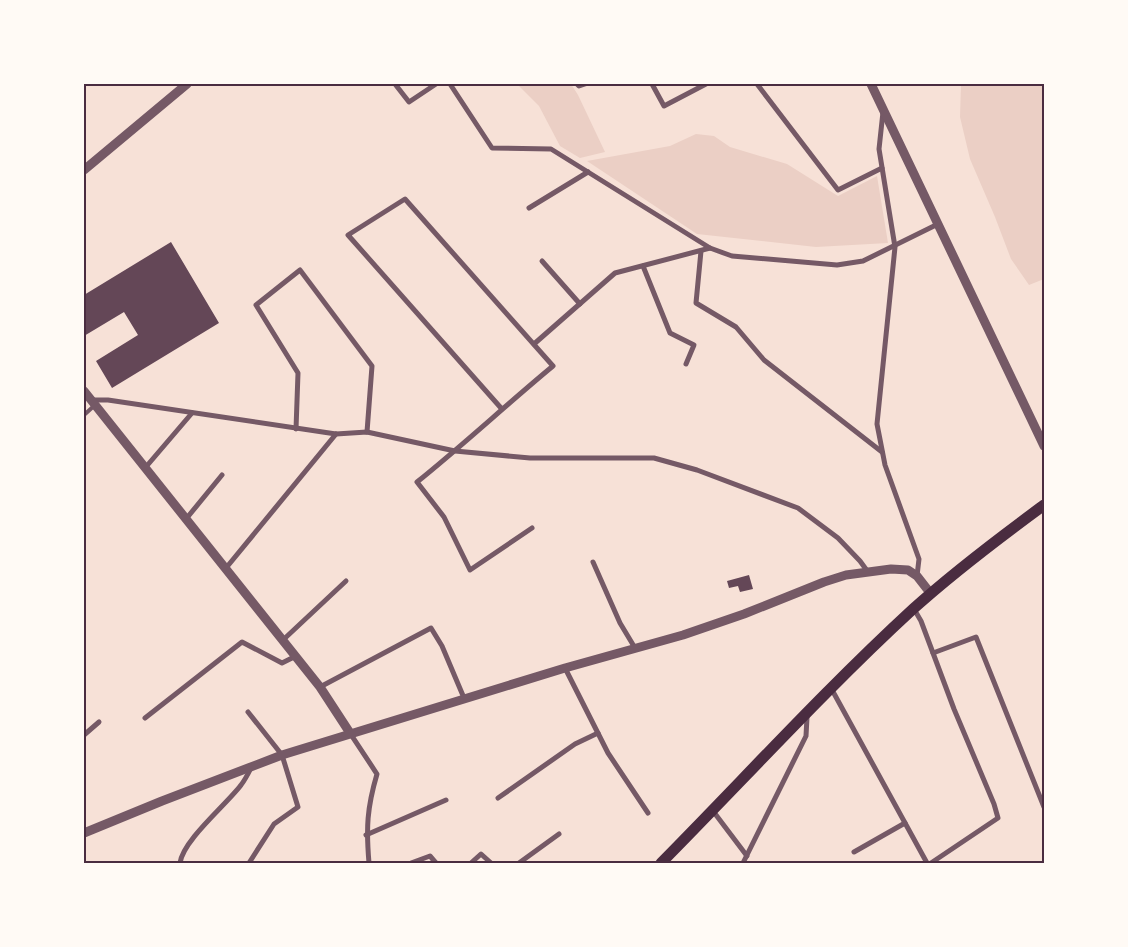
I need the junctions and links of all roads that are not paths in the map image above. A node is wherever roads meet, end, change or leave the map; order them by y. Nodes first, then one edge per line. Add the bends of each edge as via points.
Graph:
1 (187, 84) edge
2 (395, 84) edge
3 (436, 84) edge
4 (450, 84) edge
5 (577, 84) edge
6 (585, 84) edge
7 (652, 84) edge
8 (706, 84) edge
9 (757, 84) edge
10 (871, 84) edge
11 (883, 109) junction
12 (882, 168) junction
13 (84, 170) edge
14 (588, 172) junction
15 (529, 208) dead end
16 (939, 224) junction
17 (895, 246) junction
18 (710, 248) junction
19 (701, 251) junction
20 (542, 261) dead end
21 (643, 266) junction
22 (580, 304) junction
23 (534, 344) junction
24 (686, 364) dead end
25 (84, 391) edge
26 (93, 403) junction
27 (501, 408) junction
28 (192, 413) junction
29 (84, 415) edge
30 (296, 429) junction
31 (367, 432) junction
32 (336, 434) junction
33 (1044, 446) edge
34 (456, 451) junction
35 (882, 452) junction
36 (145, 468) junction
37 (222, 475) dead end
38 (1044, 505) edge
39 (186, 519) junction
40 (532, 528) dead end
41 (593, 562) dead end
42 (226, 568) junction
43 (868, 572) junction
44 (918, 576) junction
45 (346, 581) dead end
46 (931, 594) junction
47 (914, 609) junction
48 (283, 640) junction
49 (635, 648) junction
50 (933, 654) junction
51 (296, 656) junction
52 (565, 668) junction
53 (320, 686) junction
54 (831, 688) junction
55 (464, 698) junction
56 (248, 712) dead end
57 (807, 714) junction
58 (145, 718) dead end
59 (100, 722) dead end
60 (598, 732) junction
61 (350, 733) junction
62 (84, 735) edge
63 (282, 755) junction
64 (253, 766) junction
65 (498, 798) dead end
66 (446, 800) dead end
67 (1044, 806) edge
68 (713, 811) junction
69 (648, 813) dead end
70 (905, 823) junction
71 (84, 833) edge
72 (559, 834) dead end
73 (366, 836) junction
74 (854, 852) dead end
75 (746, 856) junction
76 (180, 863) edge
77 (249, 863) edge
78 (369, 863) edge
79 (411, 863) edge
80 (436, 863) edge
81 (470, 863) edge
82 (491, 863) edge
83 (520, 863) edge
84 (661, 863) edge
85 (743, 863) edge
86 (927, 863) edge
87 (931, 863) edge

1 - 13 street
2 - 3 street via 409,102
4 - 14 street via 492,148 551,149
5 - 6 street
7 - 8 street via 664,106
9 - 12 street via 838,190
10 - 11 street
11 - 12 street via 879,149
11 - 16 street
12 - 17 street
14 - 15 street
14 - 18 street
16 - 17 street
16 - 33 street
17 - 18 street via 863,261 837,265 732,256
17 - 35 street via 877,424
18 - 19 street
19 - 21 street
19 - 35 street via 696,304 736,327 764,360
20 - 22 street
21 - 22 street via 615,273
21 - 24 street via 670,333 694,345
22 - 23 street
23 - 27 street via 553,366
23 - 27 street via 405,199 348,235
25 - 26 street
26 - 28 street via 108,400
26 - 29 lane
26 - 36 street
27 - 34 street
28 - 30 street
28 - 36 street
30 - 31 street via 298,373 256,305 300,270 372,366
30 - 32 street
31 - 32 street
31 - 34 street
32 - 42 street
34 - 40 street via 417,482 444,518 470,570
34 - 43 street via 530,458 654,458 697,470 798,508 838,538
35 - 44 street via 919,559
36 - 39 street
37 - 39 street
38 - 46 main road
39 - 42 street
41 - 49 street via 620,623
42 - 48 street
43 - 44 street via 900,568
43 - 49 street via 824,582 708,627
44 - 46 street
45 - 48 street
46 - 47 main road
47 - 50 street
47 - 54 main road
48 - 51 street
49 - 52 street
50 - 67 street via 976,637
50 - 87 street via 998,818
51 - 53 street
51 - 58 street via 282,664 242,642
52 - 55 street
52 - 60 street
53 - 55 street via 432,628
53 - 61 street
54 - 57 main road
54 - 70 street
55 - 61 street
56 - 63 street
57 - 68 main road
57 - 75 street via 806,736
59 - 62 street
60 - 65 street via 575,744
60 - 69 street via 608,753
61 - 63 street
61 - 73 street via 377,774 369,802
63 - 64 street
63 - 77 street via 298,807 274,824
64 - 71 street
64 - 76 street via 242,784 204,824 181,856
66 - 73 street
68 - 75 street
68 - 84 main road
70 - 74 street
70 - 86 street
72 - 83 street
73 - 78 street
75 - 85 street
79 - 80 street via 430,856
81 - 82 street via 481,854

